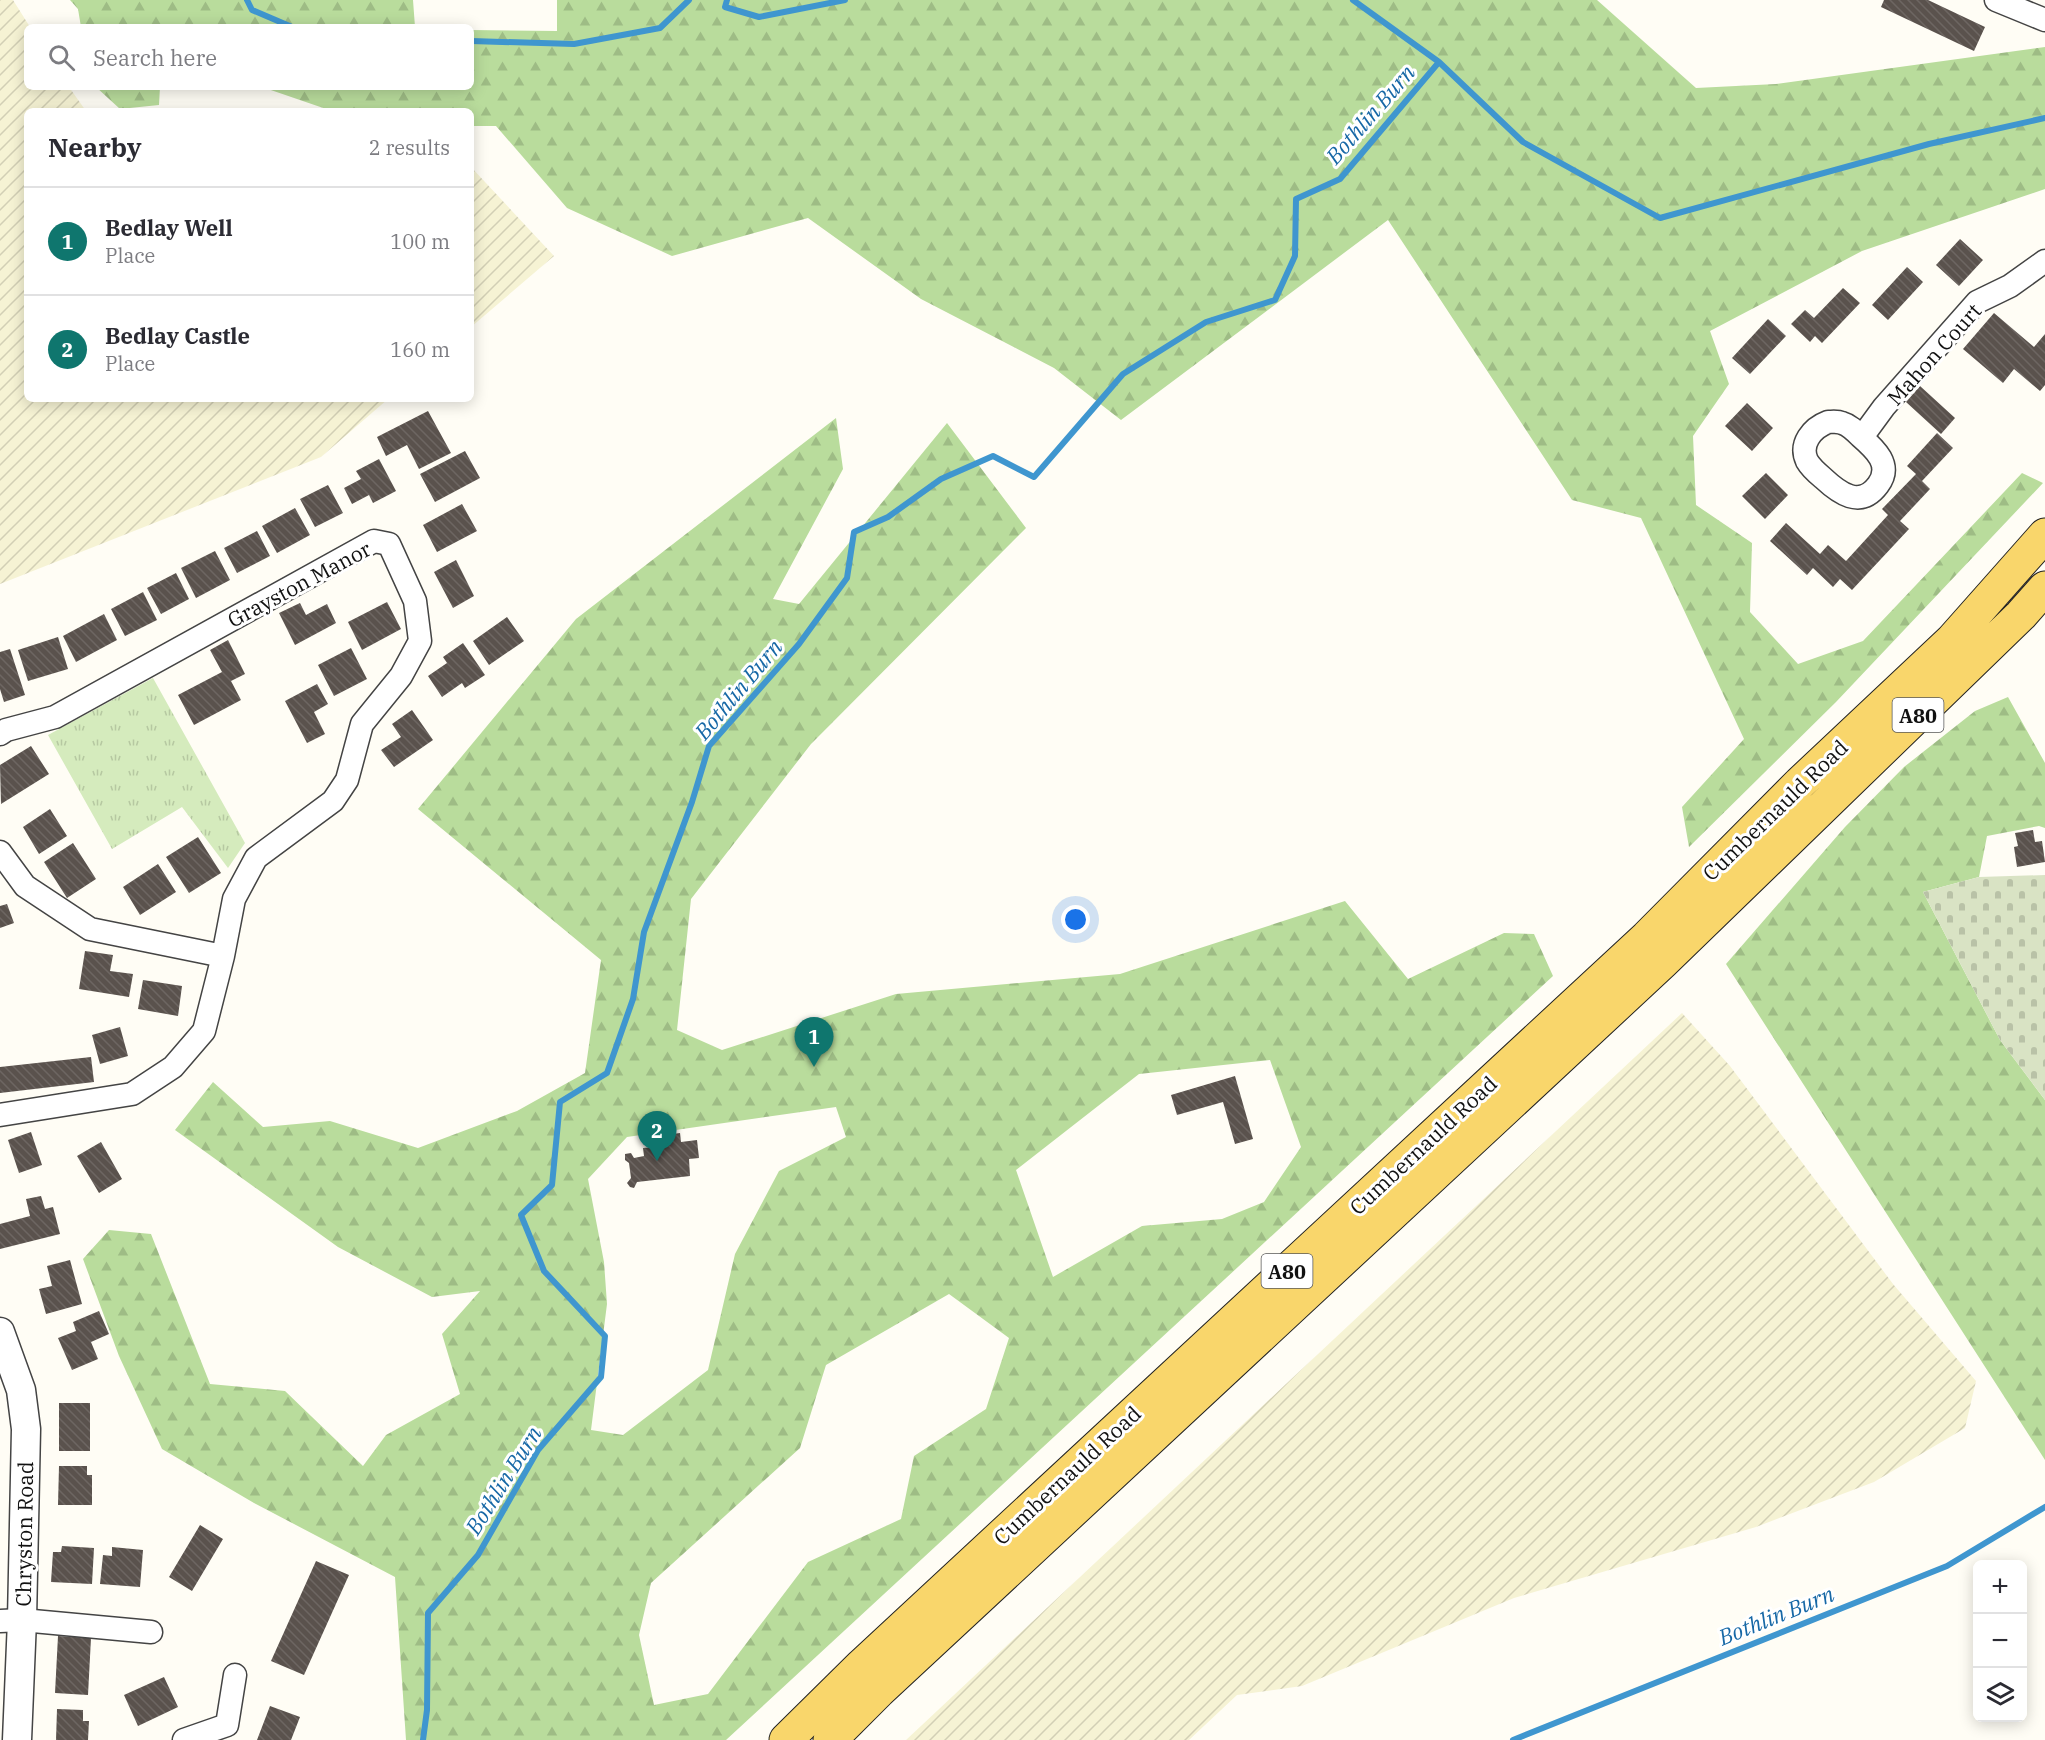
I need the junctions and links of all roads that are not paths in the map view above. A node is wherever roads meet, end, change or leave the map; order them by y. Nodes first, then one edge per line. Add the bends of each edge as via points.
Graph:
1 (1996, 0) edge
2 (2045, 20) edge
3 (2045, 261) edge
4 (1862, 437) dead end
5 (2045, 535) edge
6 (2045, 588) edge
7 (0, 734) edge
8 (0, 852) edge
9 (223, 956) junction
10 (0, 1115) edge
11 (0, 1332) edge
12 (11, 1621) edge
13 (151, 1632) dead end
14 (235, 1676) dead end
15 (17, 1740) edge
16 (184, 1740) edge
17 (786, 1740) edge
18 (830, 1740) edge

1 - 2 street
3 - 4 street, Mahon Court via 2010,286 1977,302
5 - 17 main road, Cumbernauld Road / A80 via 1952,640 1792,791 1647,937 862,1665
6 - 18 main road, Cumbernauld Road / A80 via 1656,969
7 - 9 street, Grayston Manor via 55,717 374,541 388,544 415,601 420,641 401,676 362,724 347,780 333,801 256,858 234,899
8 - 9 street via 25,886 90,929
9 - 10 street, Grayston Manor via 204,1031 173,1067 132,1094
11 - 12 street, Chryston Road via 21,1390 26,1430
12 - 13 street
12 - 15 street, Chryston Road
14 - 16 street via 227,1725

